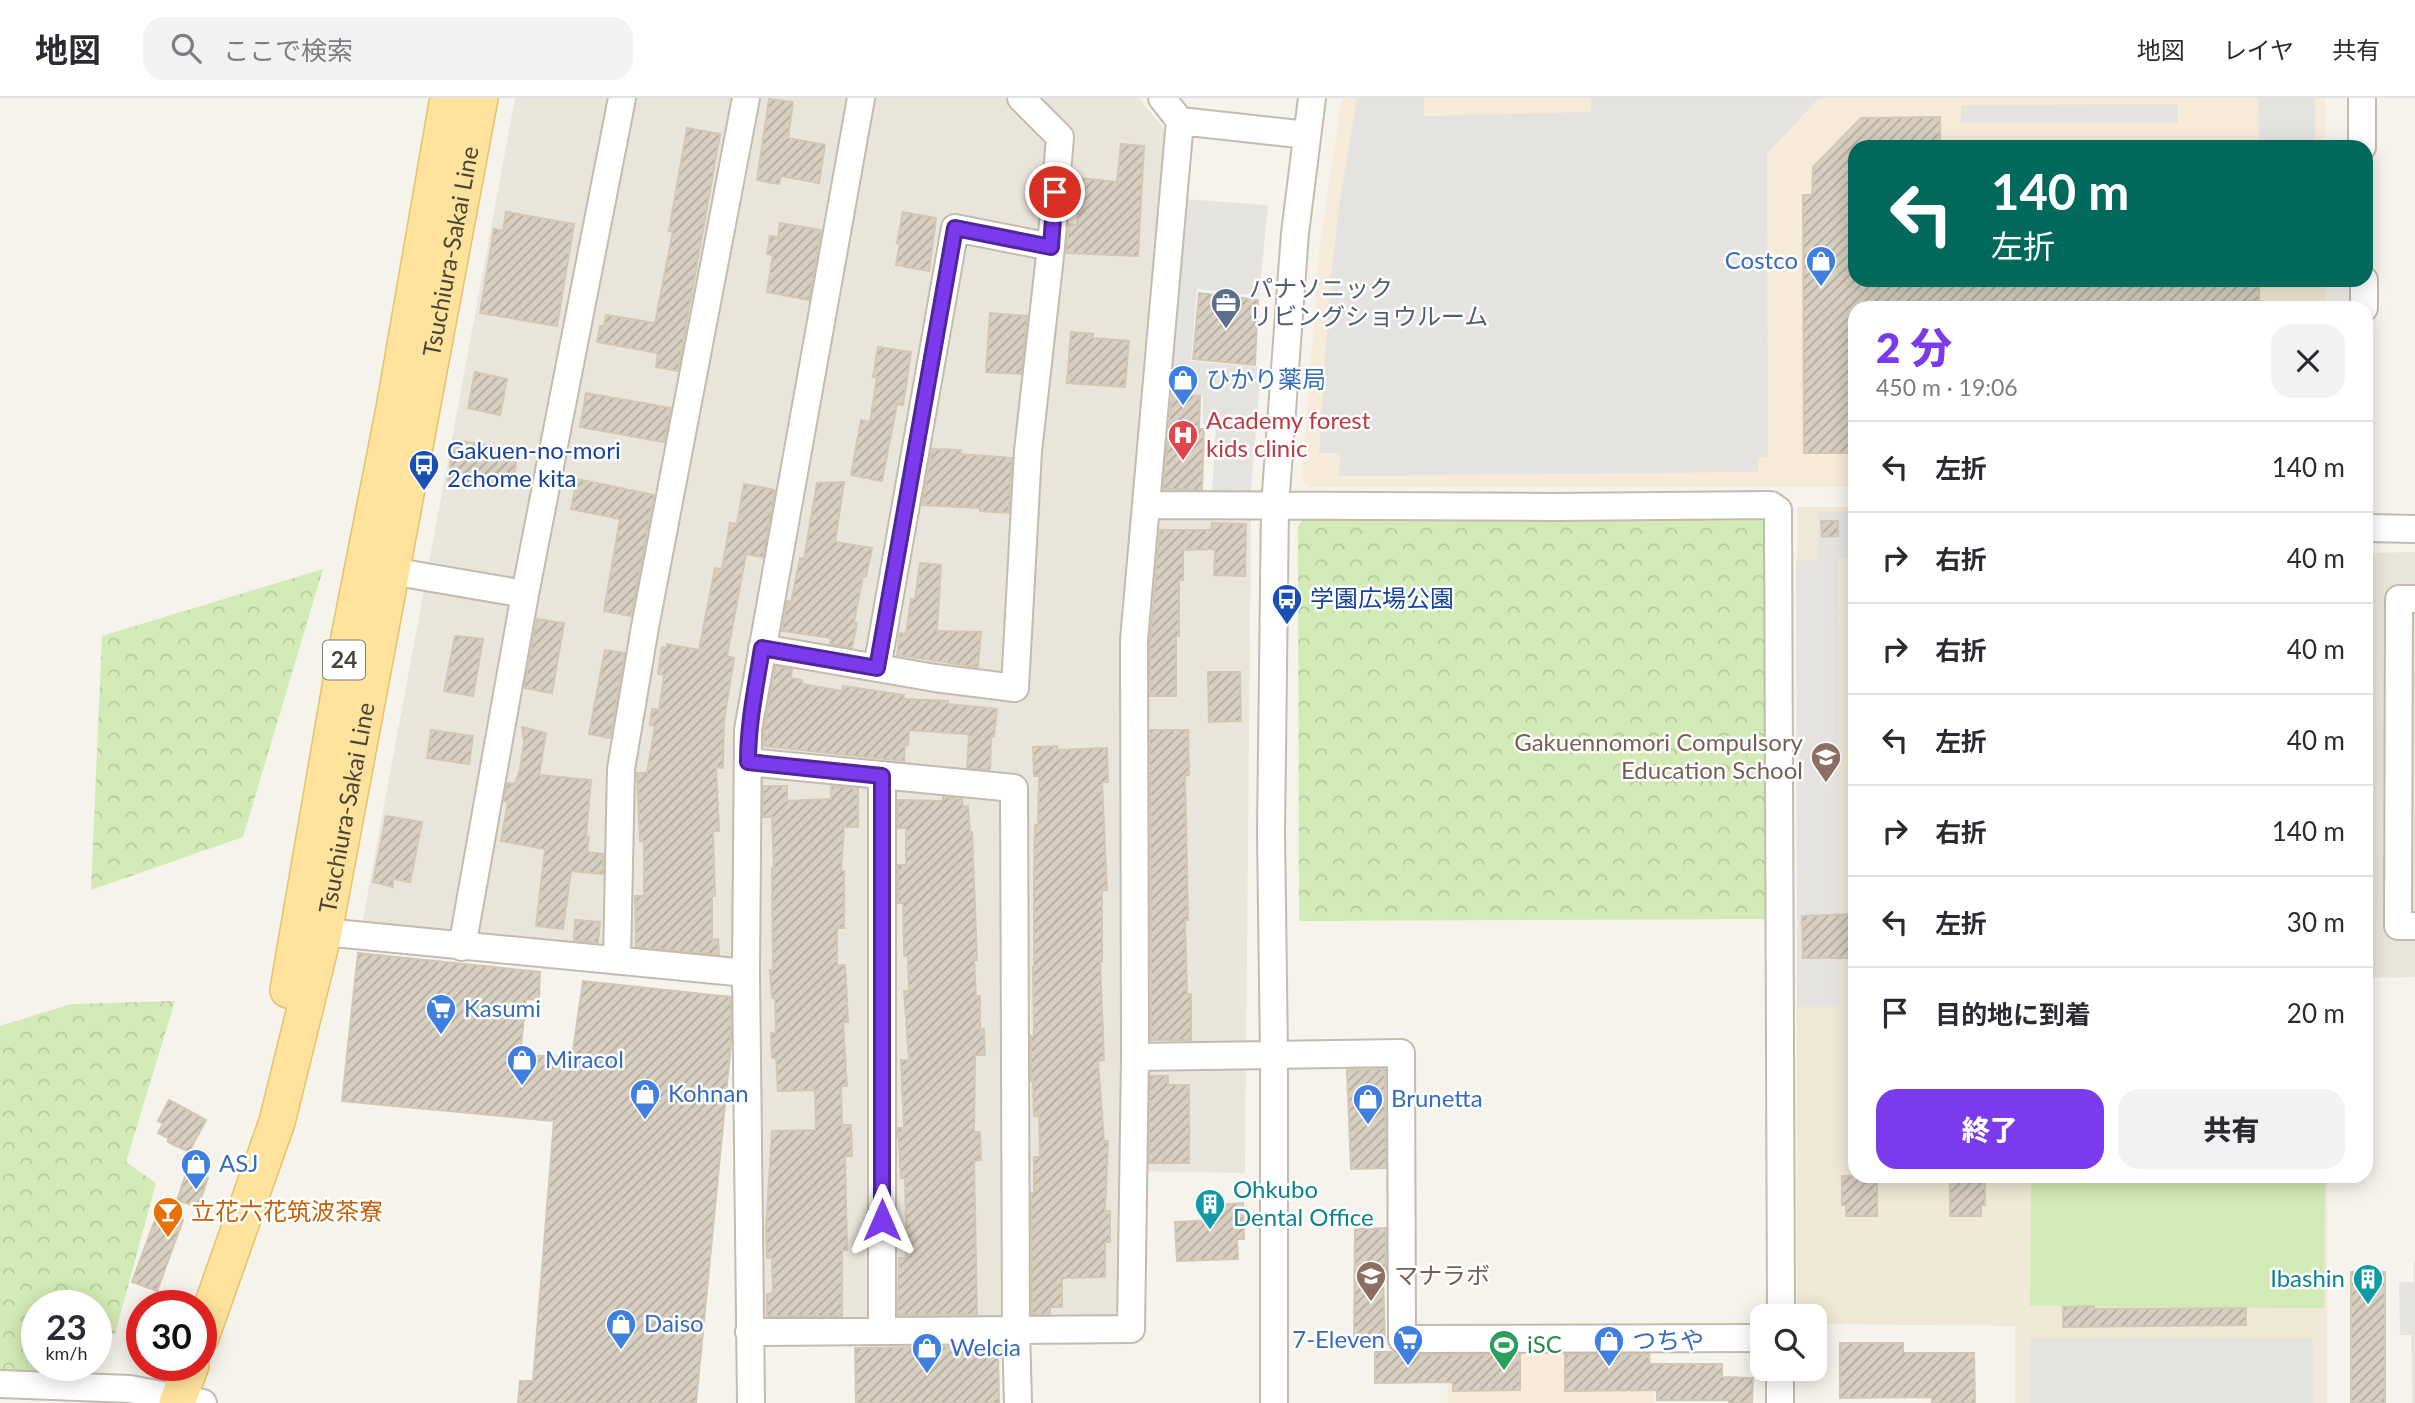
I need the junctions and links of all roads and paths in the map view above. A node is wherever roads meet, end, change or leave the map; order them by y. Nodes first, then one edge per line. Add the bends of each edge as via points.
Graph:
1 (448, 98) edge
2 (481, 98) edge
3 (622, 98) edge
4 (746, 98) edge
5 (862, 98) edge
6 (1021, 98) edge
7 (1162, 98) edge
8 (1312, 98) edge
9 (2362, 98) edge
10 (1180, 121) junction
11 (1307, 135) junction
12 (2362, 140) edge
13 (1051, 247) junction
14 (1146, 505) junction
15 (1275, 506) junction
16 (2373, 528) edge
17 (2415, 529) edge
18 (391, 571) junction
19 (526, 594) junction
20 (2415, 599) edge
21 (762, 648) junction
22 (877, 668) junction
23 (748, 762) junction
24 (882, 776) junction
25 (2415, 926) edge
26 (324, 932) junction
27 (462, 947) junction
28 (617, 960) junction
29 (746, 973) junction
30 (1274, 1056) junction
31 (1135, 1057) junction
32 (243, 1223) junction
33 (217, 1294) edge
34 (1781, 1304) edge
35 (1016, 1330) junction
36 (882, 1331) junction
37 (749, 1332) junction
38 (1750, 1338) edge
39 (189, 1381) edge
40 (1780, 1381) edge
41 (11, 1384) edge
42 (186, 1401) edge
43 (751, 1403) edge
44 (1018, 1403) edge
45 (1273, 1403) edge
46 (1780, 1403) edge

1 - 32 main road, Tsuchiura-Sakai Line / 24 via 291,978 255,1119
2 - 18 main road, Tsuchiura-Sakai Line / 24
3 - 19 street
4 - 28 street via 621,769
5 - 21 street
6 - 13 street via 1060,137
7 - 10 street
8 - 11 street
9 - 12 street
10 - 11 street
10 - 14 street
11 - 15 street
13 - 22 street via 955,228
13 - 22 street via 1028,452 1015,688
14 - 15 street
14 - 31 street via 1133,640
15 - 30 street
15 - 34 street via 1771,505 1778,510
16 - 17 street
18 - 19 street
18 - 26 main road, Tsuchiura-Sakai Line / 24
19 - 27 street
20 - 25 street via 2399,599 2398,926
21 - 22 street
21 - 23 street via 748,730
23 - 24 street
23 - 29 street
24 - 35 street via 1014,788
24 - 36 street
26 - 27 street
26 - 32 main road, Tsuchiura-Sakai Line / 24 via 277,1122
27 - 28 street
28 - 29 street
29 - 37 street
30 - 31 street
30 - 38 street via 1401,1053 1402,1339
30 - 45 street
31 - 35 street via 1131,1329
32 - 33 main road, Tsuchiura-Sakai Line / 24
35 - 36 street
35 - 44 street
36 - 37 street
37 - 43 street
39 - 42 main road
40 - 46 street
41 - 42 street via 130,1389

